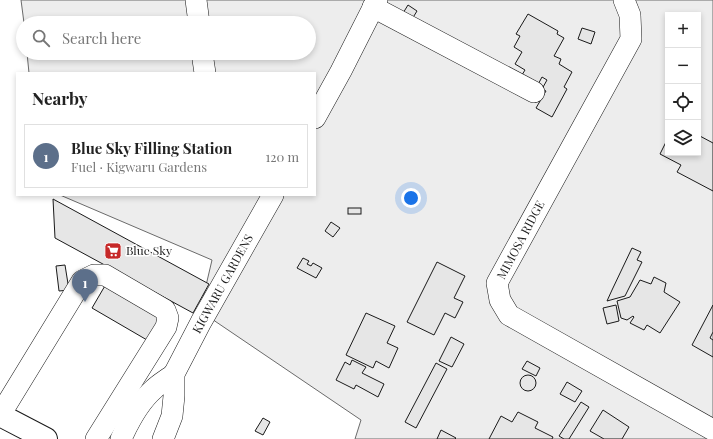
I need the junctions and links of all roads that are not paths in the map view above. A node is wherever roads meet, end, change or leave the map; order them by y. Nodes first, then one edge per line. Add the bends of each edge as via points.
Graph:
1 (196, 0) edge
2 (624, 0) edge
3 (375, 3) edge
4 (198, 16) edge
5 (203, 60) edge
6 (205, 72) edge
7 (534, 92) dead end
8 (316, 116) edge
9 (272, 196) edge
10 (174, 374) junction
11 (0, 415) edge
12 (713, 430) edge
13 (46, 439) edge
14 (96, 439) edge
15 (121, 439) edge
16 (162, 439) edge

1 - 4 street
2 - 12 street, MIMOSA RIDGE via 630,15 631,39 497,283 500,300 509,315
3 - 7 street
3 - 8 street
5 - 6 street
9 - 10 street, KIGWARU GARDENS
10 - 15 street, KIGWARU GARDENS via 155,387 144,399
10 - 16 street, KIGWARU GARDENS via 172,416
11 - 13 main road
11 - 14 street via 82,281 94,275 105,275 165,310 168,318 166,327

